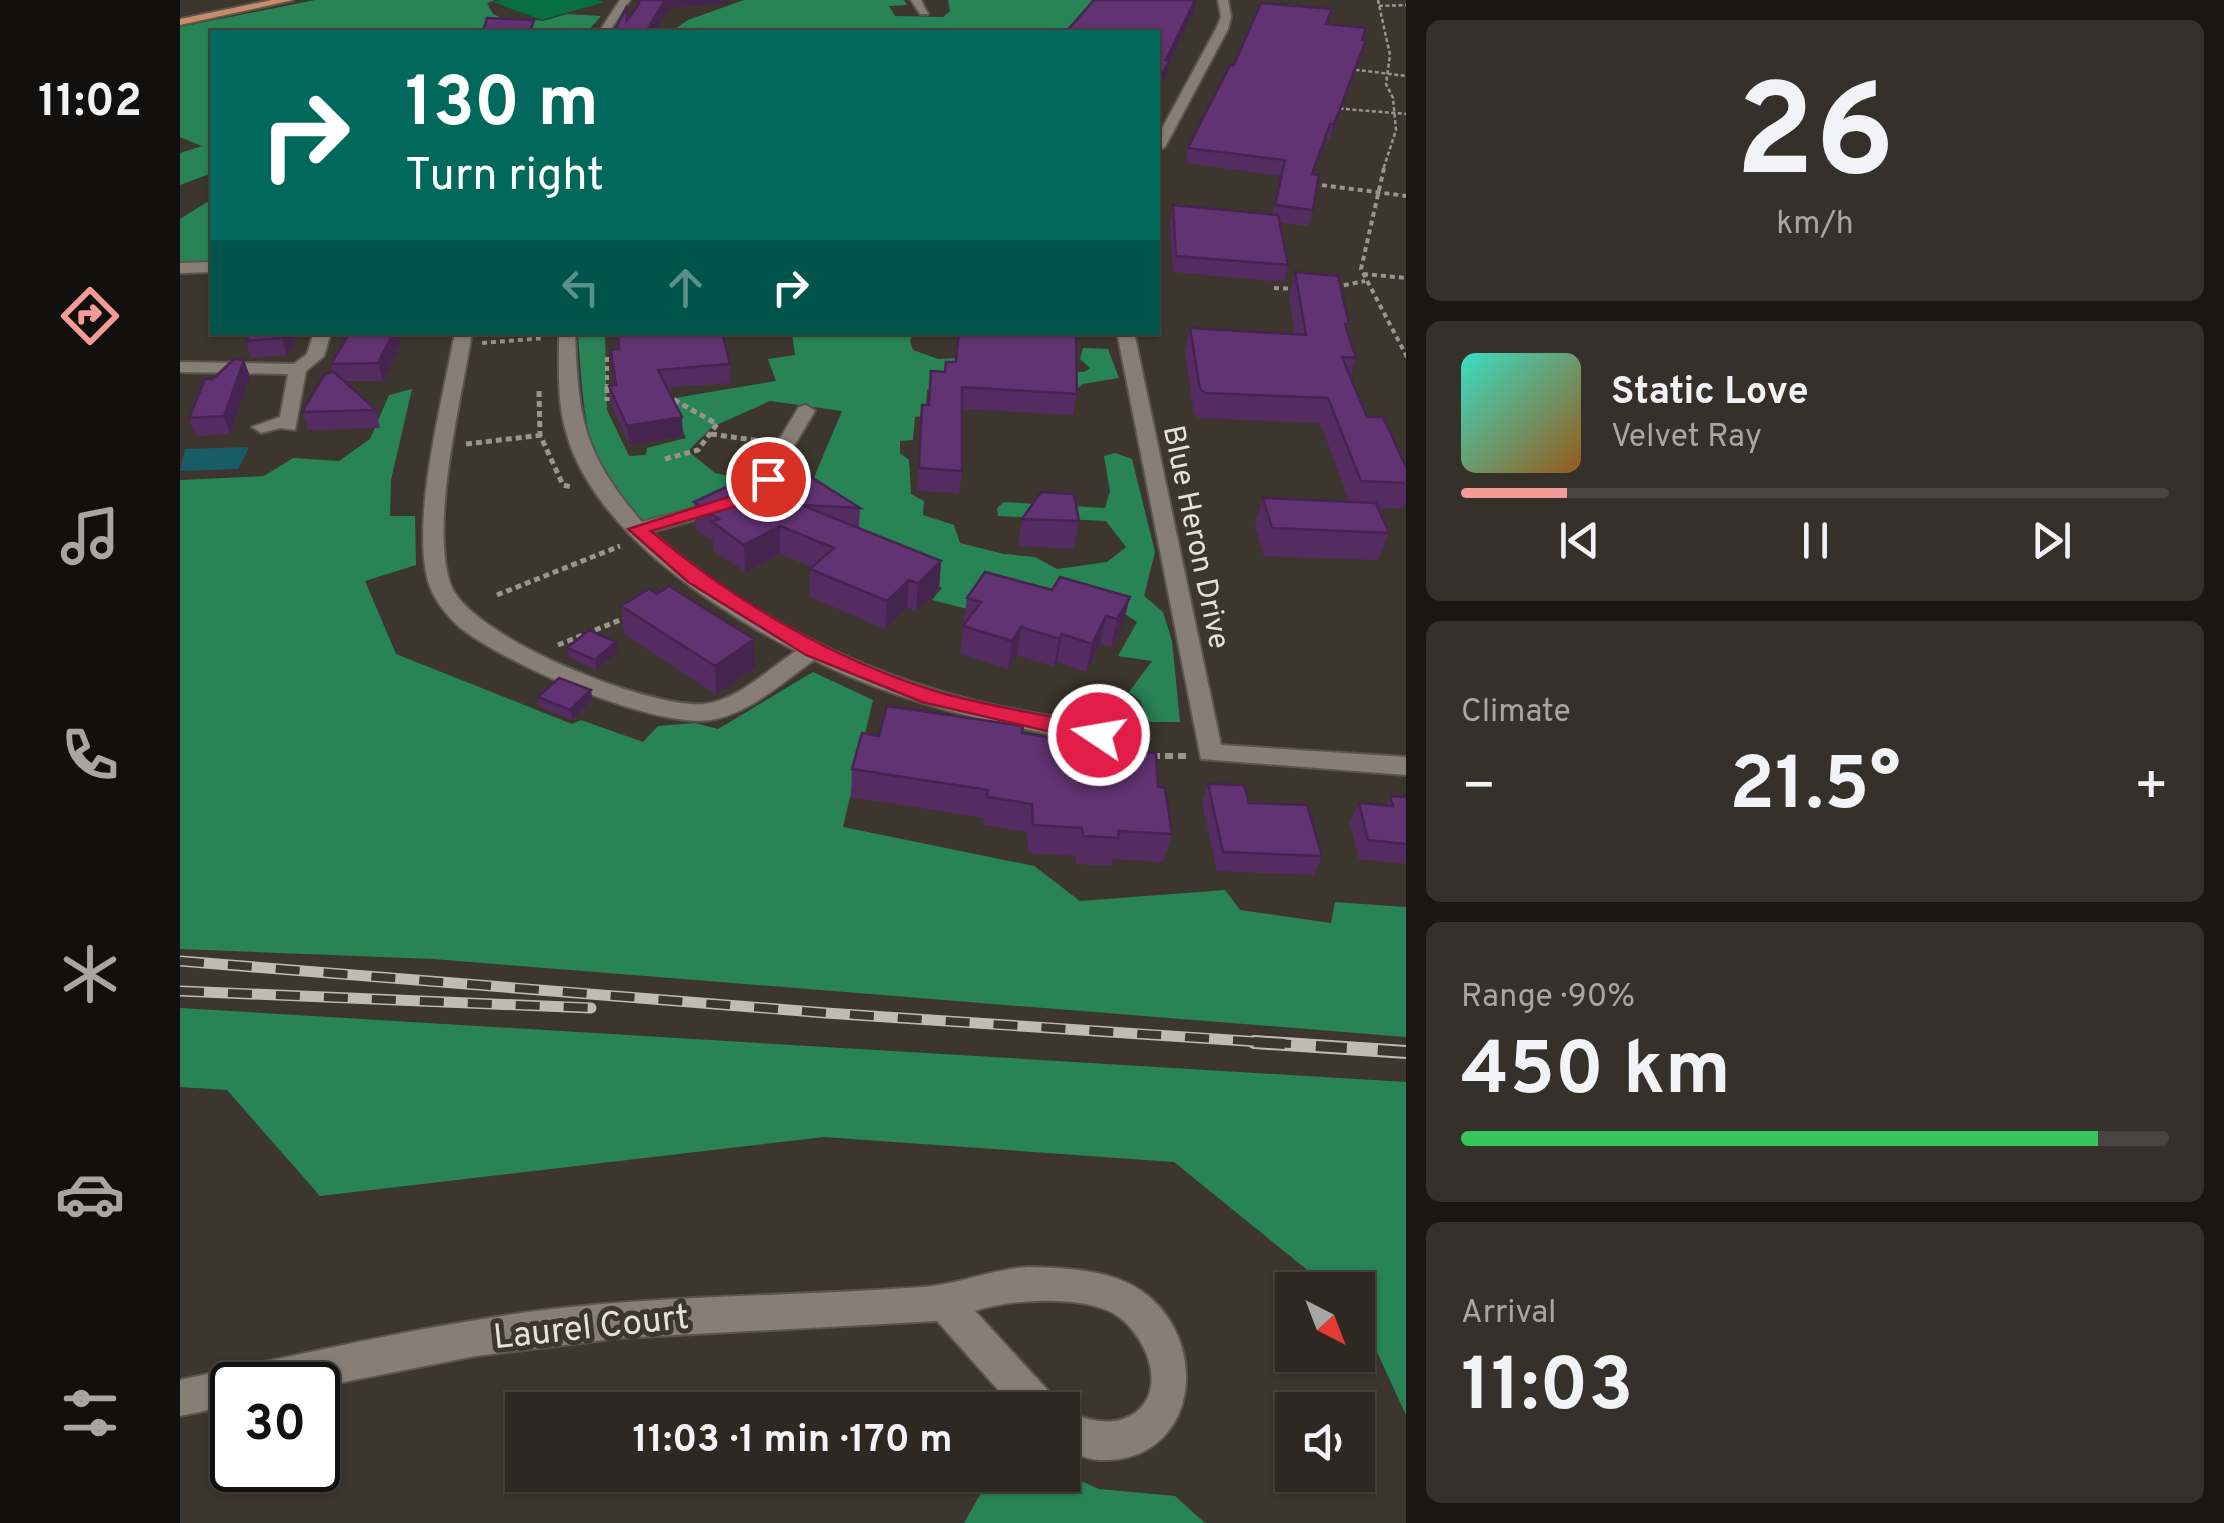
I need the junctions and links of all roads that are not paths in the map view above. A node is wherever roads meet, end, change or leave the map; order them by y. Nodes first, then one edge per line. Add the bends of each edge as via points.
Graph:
1 (288, 0) edge
2 (625, 0) edge
3 (916, 0) edge
4 (1222, 0) edge
5 (248, 2) edge
6 (924, 12) dead end
7 (180, 13) edge
8 (180, 22) edge
9 (605, 30) edge
10 (1160, 143) edge
11 (210, 267) edge
12 (180, 268) edge
13 (322, 335) edge
14 (561, 335) edge
15 (1126, 335) edge
16 (463, 338) edge
17 (180, 367) edge
18 (302, 377) junction
19 (806, 411) dead end
20 (261, 426) dead end
21 (634, 536) junction
22 (814, 650) junction
23 (1133, 747) edge
24 (1406, 766) edge
25 (944, 1303) junction
26 (340, 1365) edge
27 (210, 1392) edge
28 (1025, 1392) edge
29 (180, 1398) edge
30 (1080, 1439) edge

1 - 5 main road
2 - 9 street
3 - 6 street
4 - 10 street via 1222,29
5 - 7 main road
5 - 8 main road
11 - 12 street
13 - 18 street
14 - 21 street via 578,442
15 - 24 street, Blue Heron Drive via 1210,753
16 - 22 street via 434,556 448,601 465,620 529,657 650,707 686,714 727,706
17 - 18 street
18 - 20 street via 289,423
19 - 21 street via 759,488
21 - 22 street
22 - 23 street via 930,697
25 - 26 street, Laurel Court via 553,1327
25 - 28 street
25 - 30 street, Laurel Court via 1001,1286 1061,1287 1124,1300 1151,1321 1168,1350 1171,1381 1164,1407 1147,1429 1117,1443
27 - 29 street

